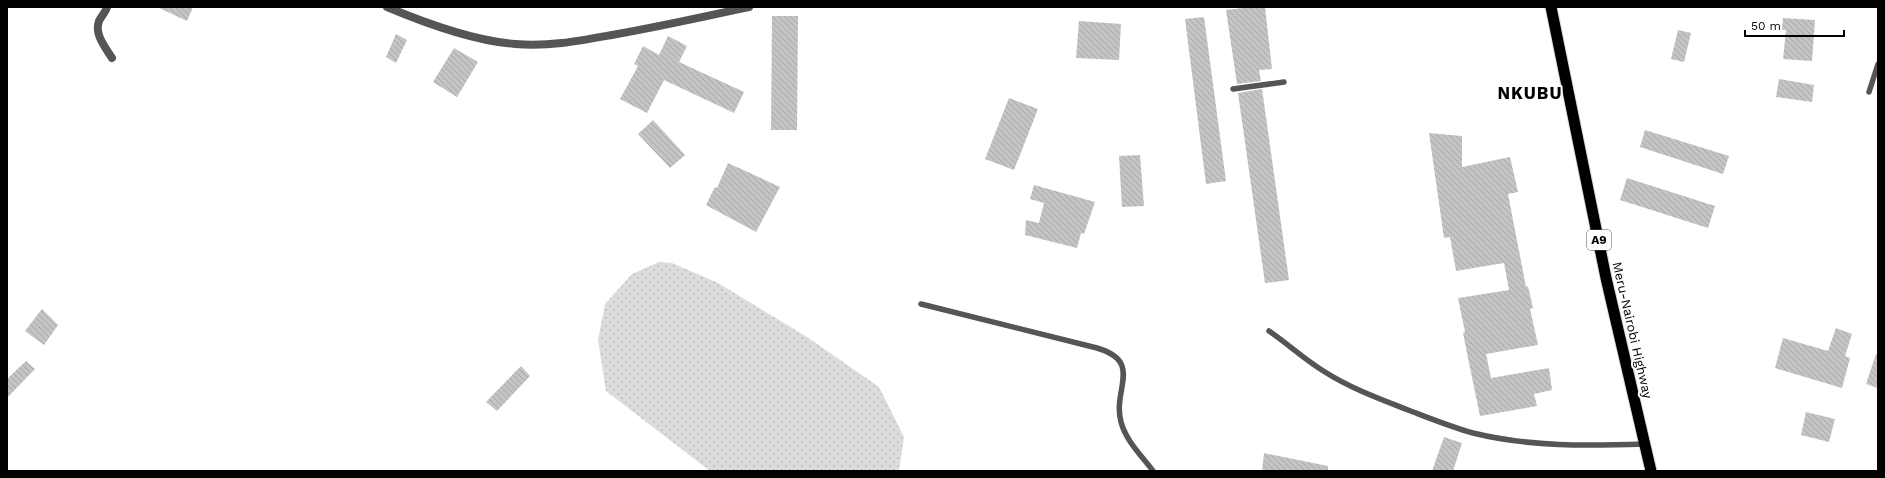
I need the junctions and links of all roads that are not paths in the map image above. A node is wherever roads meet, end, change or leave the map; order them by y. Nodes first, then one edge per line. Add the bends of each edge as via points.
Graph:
1 (107, 7) edge
2 (387, 7) edge
3 (749, 7) edge
4 (1551, 7) edge
5 (112, 58) dead end
6 (1878, 64) edge
7 (1284, 82) dead end
8 (1233, 89) dead end
9 (1869, 92) dead end
10 (921, 304) dead end
11 (1269, 331) dead end
12 (1645, 444) junction
13 (1153, 471) edge
14 (1651, 471) edge

1 - 5 street via 99,20 98,28 100,39
2 - 3 street via 485,40 540,45 670,25
4 - 12 highway, Meru-Nairobi Highway / A9 via 1606,278
6 - 9 lane
7 - 8 lane
10 - 13 lane via 1097,348 1115,356 1122,362 1124,369 1118,403 1124,432
11 - 12 lane via 1298,355 1339,380 1389,403 1473,433 1549,445
12 - 14 highway, Meru-Nairobi Highway / A9

